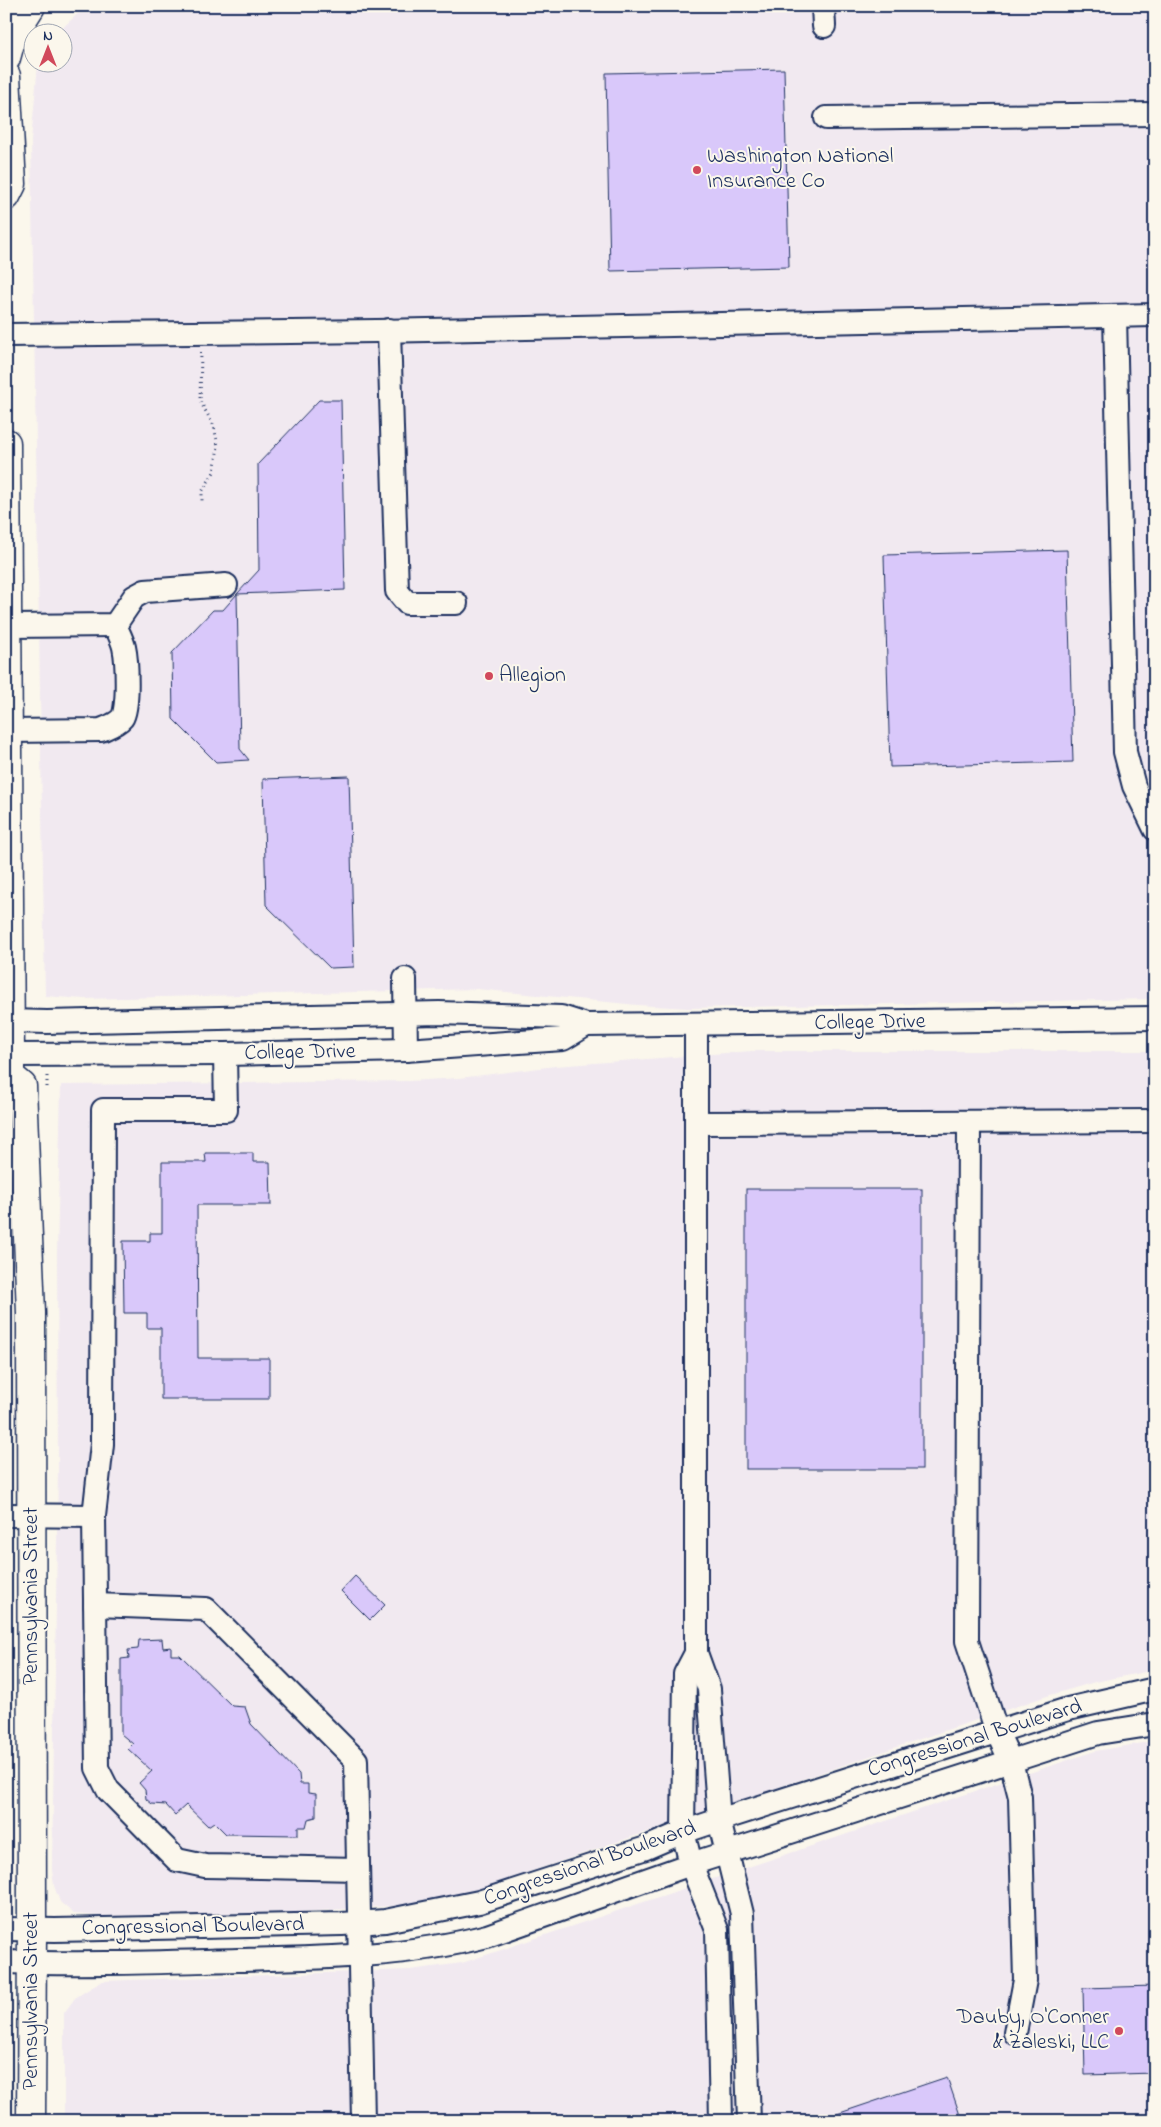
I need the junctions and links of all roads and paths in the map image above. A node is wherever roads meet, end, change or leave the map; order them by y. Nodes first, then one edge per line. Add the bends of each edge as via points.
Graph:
1 (30, 6) edge
2 (6, 58) edge
3 (6, 76) edge
4 (1155, 114) edge
5 (826, 118) dead end
6 (6, 196) edge
7 (1115, 316) junction
8 (1155, 316) edge
9 (389, 330) junction
10 (6, 335) edge
11 (201, 346) dead end
12 (6, 443) edge
13 (202, 504) dead end
14 (226, 585) dead end
15 (456, 603) dead end
16 (115, 625) junction
17 (8, 626) junction
18 (8, 731) junction
19 (1155, 829) edge
20 (405, 979) dead end
21 (406, 1014) junction
22 (1155, 1018) edge
23 (10, 1021) junction
24 (586, 1025) junction
25 (696, 1025) junction
26 (406, 1050) junction
27 (225, 1054) junction
28 (9, 1070) edge
29 (1155, 1121) edge
30 (969, 1122) junction
31 (696, 1123) junction
32 (19, 1515) edge
33 (94, 1516) junction
34 (95, 1605) junction
35 (696, 1653) junction
36 (1155, 1688) edge
37 (1155, 1724) edge
38 (997, 1732) junction
39 (1011, 1762) junction
40 (719, 1820) junction
41 (684, 1832) junction
42 (727, 1852) junction
43 (692, 1864) junction
44 (358, 1869) junction
45 (359, 1922) junction
46 (19, 1929) edge
47 (360, 1956) junction
48 (19, 1963) edge
49 (718, 1973) junction
50 (744, 1973) junction
51 (1015, 2033) dead end
52 (748, 2084) junction
53 (721, 2086) junction
54 (31, 2121) edge
55 (364, 2121) edge
56 (722, 2121) edge
57 (749, 2121) edge

1 - 2 main road via 12,36
3 - 6 main road via 12,184
4 - 5 street
7 - 8 street
7 - 9 street
7 - 19 street via 1125,752 1134,786
9 - 10 street
9 - 15 street via 397,591 407,603
11 - 13 path via 200,401 214,426 218,446 214,472 202,492
12 - 17 main road
14 - 16 street via 145,591 134,598
16 - 17 street
16 - 18 street via 125,650 126,709 115,724 101,730
17 - 18 main road
18 - 23 main road
20 - 21 street
21 - 23 street, College Drive
21 - 24 street, College Drive via 561,1017
21 - 26 street
22 - 25 street, College Drive
23 - 28 main road
24 - 25 street, College Drive
24 - 26 street, College Drive via 563,1039
25 - 31 street
26 - 27 street, College Drive
27 - 28 street, College Drive
27 - 33 street via 226,1110 103,1110 102,1444
28 - 32 main road, Pennsylvania Street via 22,1086 31,1313
29 - 30 street
30 - 31 street
30 - 38 street via 967,1641
31 - 35 street
32 - 33 street
32 - 46 main road, Pennsylvania Street
33 - 34 street
34 - 44 street via 206,1609 356,1760
34 - 44 street via 97,1768 108,1790 177,1860 205,1866
35 - 40 street via 709,1689
35 - 41 street via 685,1674
36 - 38 street, Congressional Boulevard via 1068,1709
37 - 39 street, Congressional Boulevard via 1098,1733
38 - 39 street
38 - 40 street, Congressional Boulevard
39 - 42 street, Congressional Boulevard
39 - 51 street via 1020,1797 1025,1980
40 - 41 street, Congressional Boulevard
40 - 42 street
41 - 43 street
41 - 45 street, Congressional Boulevard via 646,1848 479,1902 417,1916
42 - 43 street, Congressional Boulevard
42 - 50 street via 742,1914
43 - 47 street, Congressional Boulevard via 487,1936
43 - 49 street via 716,1930
44 - 45 street
45 - 46 street, Congressional Boulevard
45 - 47 street
46 - 48 main road, Pennsylvania Street
47 - 48 street, Congressional Boulevard
47 - 55 street
48 - 54 main road, Pennsylvania Street
49 - 50 street
49 - 53 street
50 - 52 street
52 - 53 street
52 - 57 street
53 - 56 street

